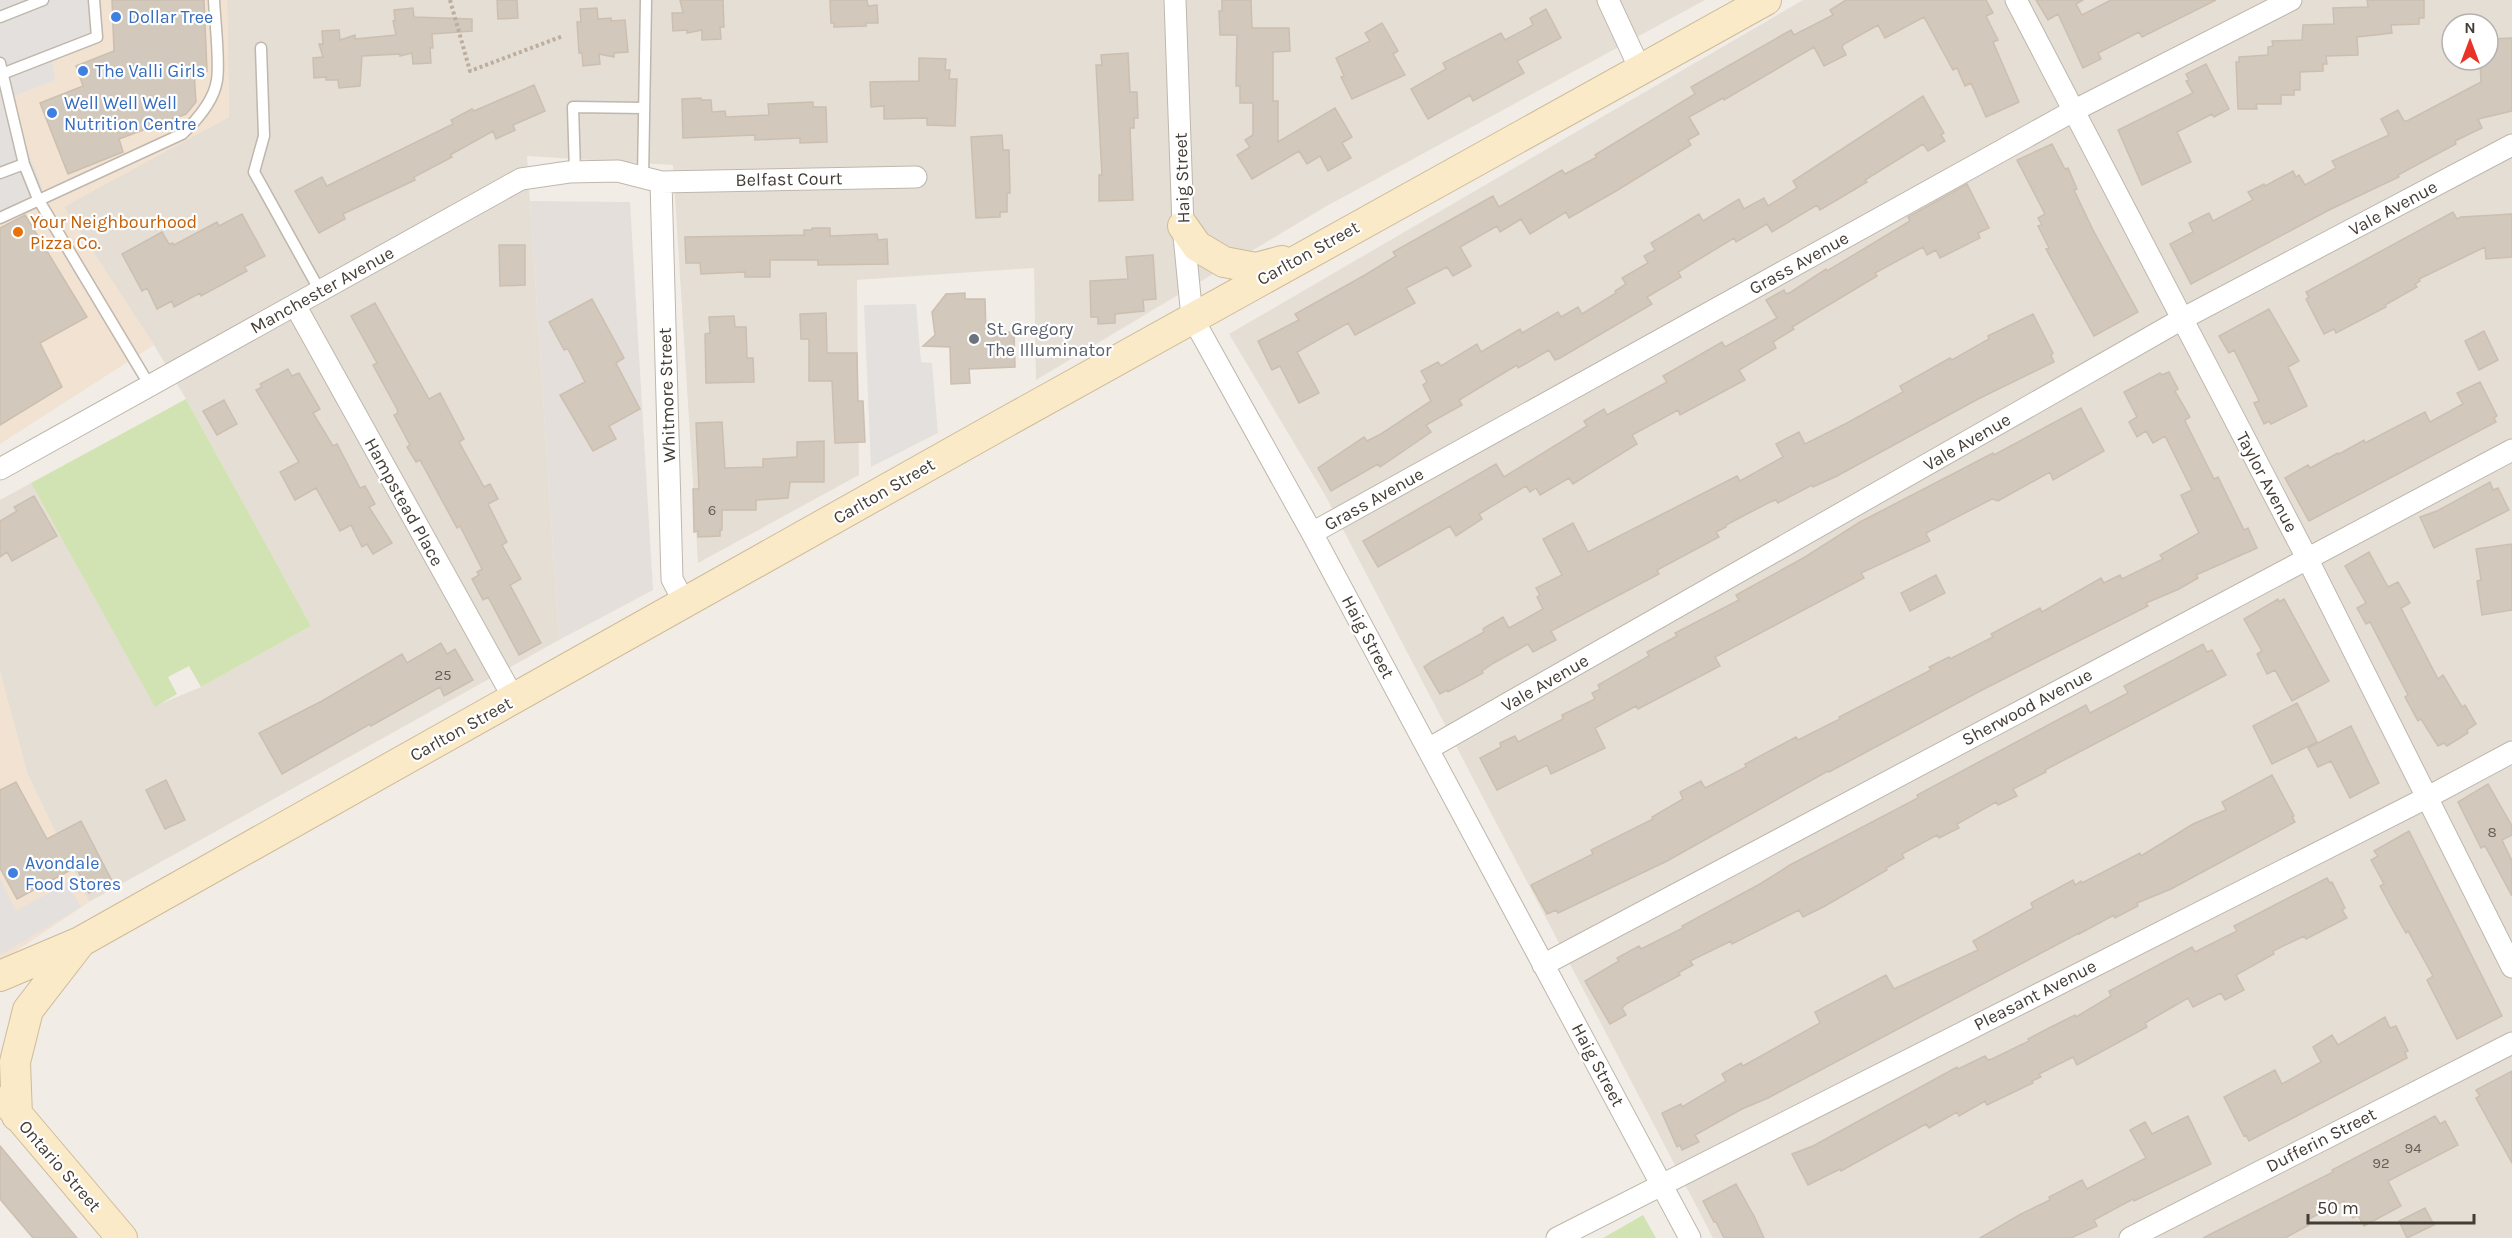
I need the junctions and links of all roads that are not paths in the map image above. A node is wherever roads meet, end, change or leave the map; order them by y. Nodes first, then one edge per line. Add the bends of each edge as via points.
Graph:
1 (43, 0) edge
2 (94, 0) edge
3 (214, 0) edge
4 (646, 0) edge
5 (1176, 0) edge
6 (1767, 0) edge
7 (2016, 0) edge
8 (2291, 0) edge
9 (1613, 3) edge
10 (0, 17) edge
11 (261, 48) dead end
12 (0, 63) edge
13 (1640, 69) junction
14 (2, 74) junction
15 (644, 108) junction
16 (2073, 111) junction
17 (5, 112) edge
18 (2512, 144) edge
19 (24, 164) junction
20 (575, 172) junction
21 (0, 173) edge
22 (916, 177) dead end
23 (652, 180) junction
24 (38, 200) junction
25 (0, 218) edge
26 (1183, 226) junction
27 (1305, 254) junction
28 (320, 291) junction
29 (295, 305) junction
30 (1192, 316) junction
31 (2182, 320) junction
32 (150, 386) junction
33 (2512, 450) edge
34 (0, 469) edge
35 (1312, 533) junction
36 (2307, 558) junction
37 (685, 604) junction
38 (514, 699) junction
39 (1428, 749) junction
40 (2512, 752) edge
41 (2428, 797) junction
42 (80, 942) junction
43 (1543, 965) junction
44 (2512, 967) edge
45 (0, 976) edge
46 (2512, 1043) edge
47 (9, 1105) edge
48 (1662, 1183) junction
49 (122, 1238) edge
50 (1557, 1238) edge
51 (1690, 1238) edge
52 (2130, 1238) edge

1 - 10 lane
2 - 14 lane via 97,37
3 - 24 lane via 217,80 197,119 182,134
4 - 15 lane
5 - 26 street, Haig Street
6 - 13 main road, Carlton Street
7 - 16 street, Taylor Avenue
8 - 16 street, Grass Avenue
9 - 13 street
11 - 28 lane via 264,136 254,172
12 - 14 lane
13 - 27 main road, Carlton Street
14 - 17 lane
15 - 20 lane via 573,107
15 - 23 lane
16 - 31 street, Taylor Avenue
16 - 35 street, Grass Avenue
17 - 19 lane
18 - 31 street, Vale Avenue
19 - 21 lane
19 - 24 lane
20 - 23 street, Manchester Avenue via 618,171
20 - 28 street, Manchester Avenue via 521,179
22 - 23 street, Belfast Court
23 - 37 street, Whitmore Street via 672,579
24 - 25 lane
24 - 32 lane
26 - 27 main road via 1197,246 1224,262 1256,268
26 - 30 street, Haig Street
27 - 30 main road, Carlton Street
28 - 29 street, Manchester Avenue
29 - 32 street, Manchester Avenue
29 - 38 street, Hampstead Place
30 - 35 street, Haig Street
30 - 37 main road, Carlton Street
31 - 36 street, Taylor Avenue
31 - 39 street, Vale Avenue
32 - 34 street, Manchester Avenue
33 - 36 street, Sherwood Avenue
35 - 39 street, Haig Street
36 - 41 street, Taylor Avenue
36 - 43 street, Sherwood Avenue
37 - 38 main road, Carlton Street
38 - 42 main road, Carlton Street
39 - 43 street, Haig Street
40 - 41 street, Pleasant Avenue
41 - 44 street, Taylor Avenue
41 - 48 street, Pleasant Avenue
42 - 45 main road, Carlton Street
42 - 47 main road via 28,1010
43 - 48 street, Haig Street
46 - 52 street, Dufferin Street
47 - 49 main road, Ontario Street
48 - 50 street, Pleasant Avenue
48 - 51 street, Haig Street

